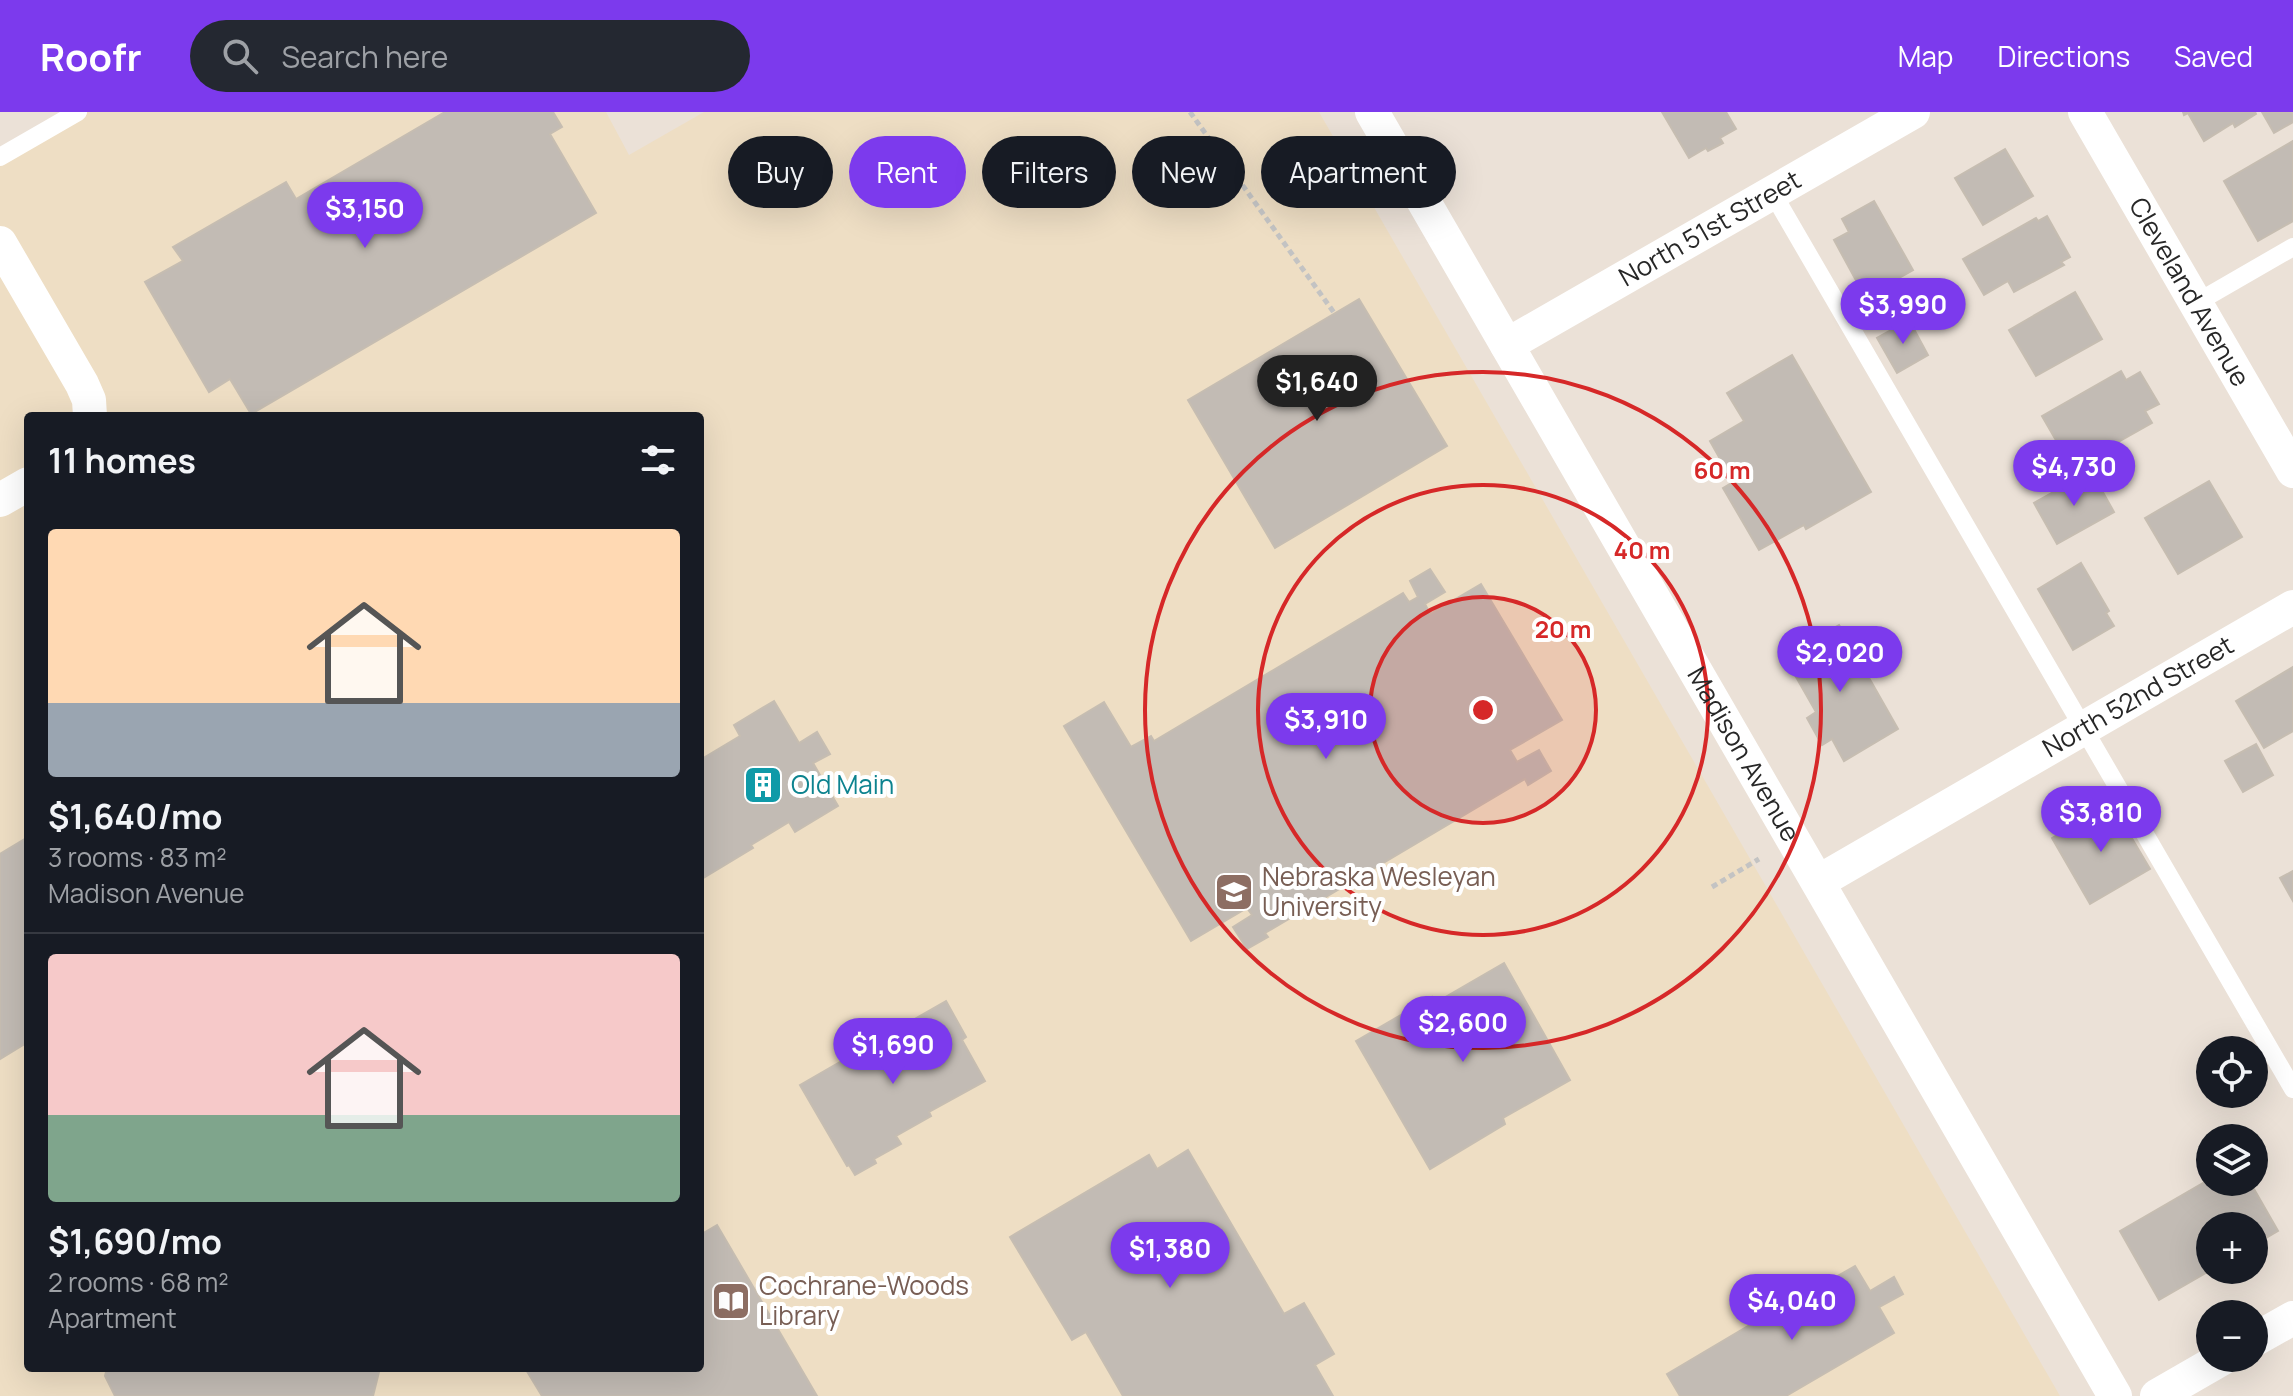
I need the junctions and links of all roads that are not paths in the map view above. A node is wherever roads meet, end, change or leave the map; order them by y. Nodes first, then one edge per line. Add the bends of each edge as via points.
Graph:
1 (78, 112) edge
2 (1372, 112) edge
3 (1913, 112) edge
4 (2085, 112) edge
5 (0, 157) edge
6 (1772, 192) junction
7 (0, 243) edge
8 (2293, 247) edge
9 (2196, 303) junction
10 (1507, 345) junction
11 (90, 412) edge
12 (2293, 471) edge
13 (24, 486) edge
14 (0, 500) edge
15 (2293, 607) edge
16 (2083, 728) junction
17 (1818, 882) junction
18 (2293, 1089) edge
19 (2293, 1318) edge
20 (2268, 1332) edge
21 (2199, 1372) edge
22 (2115, 1396) edge
23 (2157, 1396) edge

1 - 5 lane
2 - 10 street, Madison Avenue
3 - 6 street, North 51st Street
4 - 9 street, Cleveland Avenue
6 - 10 street, North 51st Street
6 - 16 lane
7 - 11 street via 82,384
8 - 9 lane
9 - 12 street, Cleveland Avenue
10 - 17 street, Madison Avenue
13 - 14 street
15 - 16 street, North 52nd Street
16 - 17 street, North 52nd Street
16 - 18 lane
17 - 22 street, Madison Avenue
19 - 20 street
21 - 23 street

